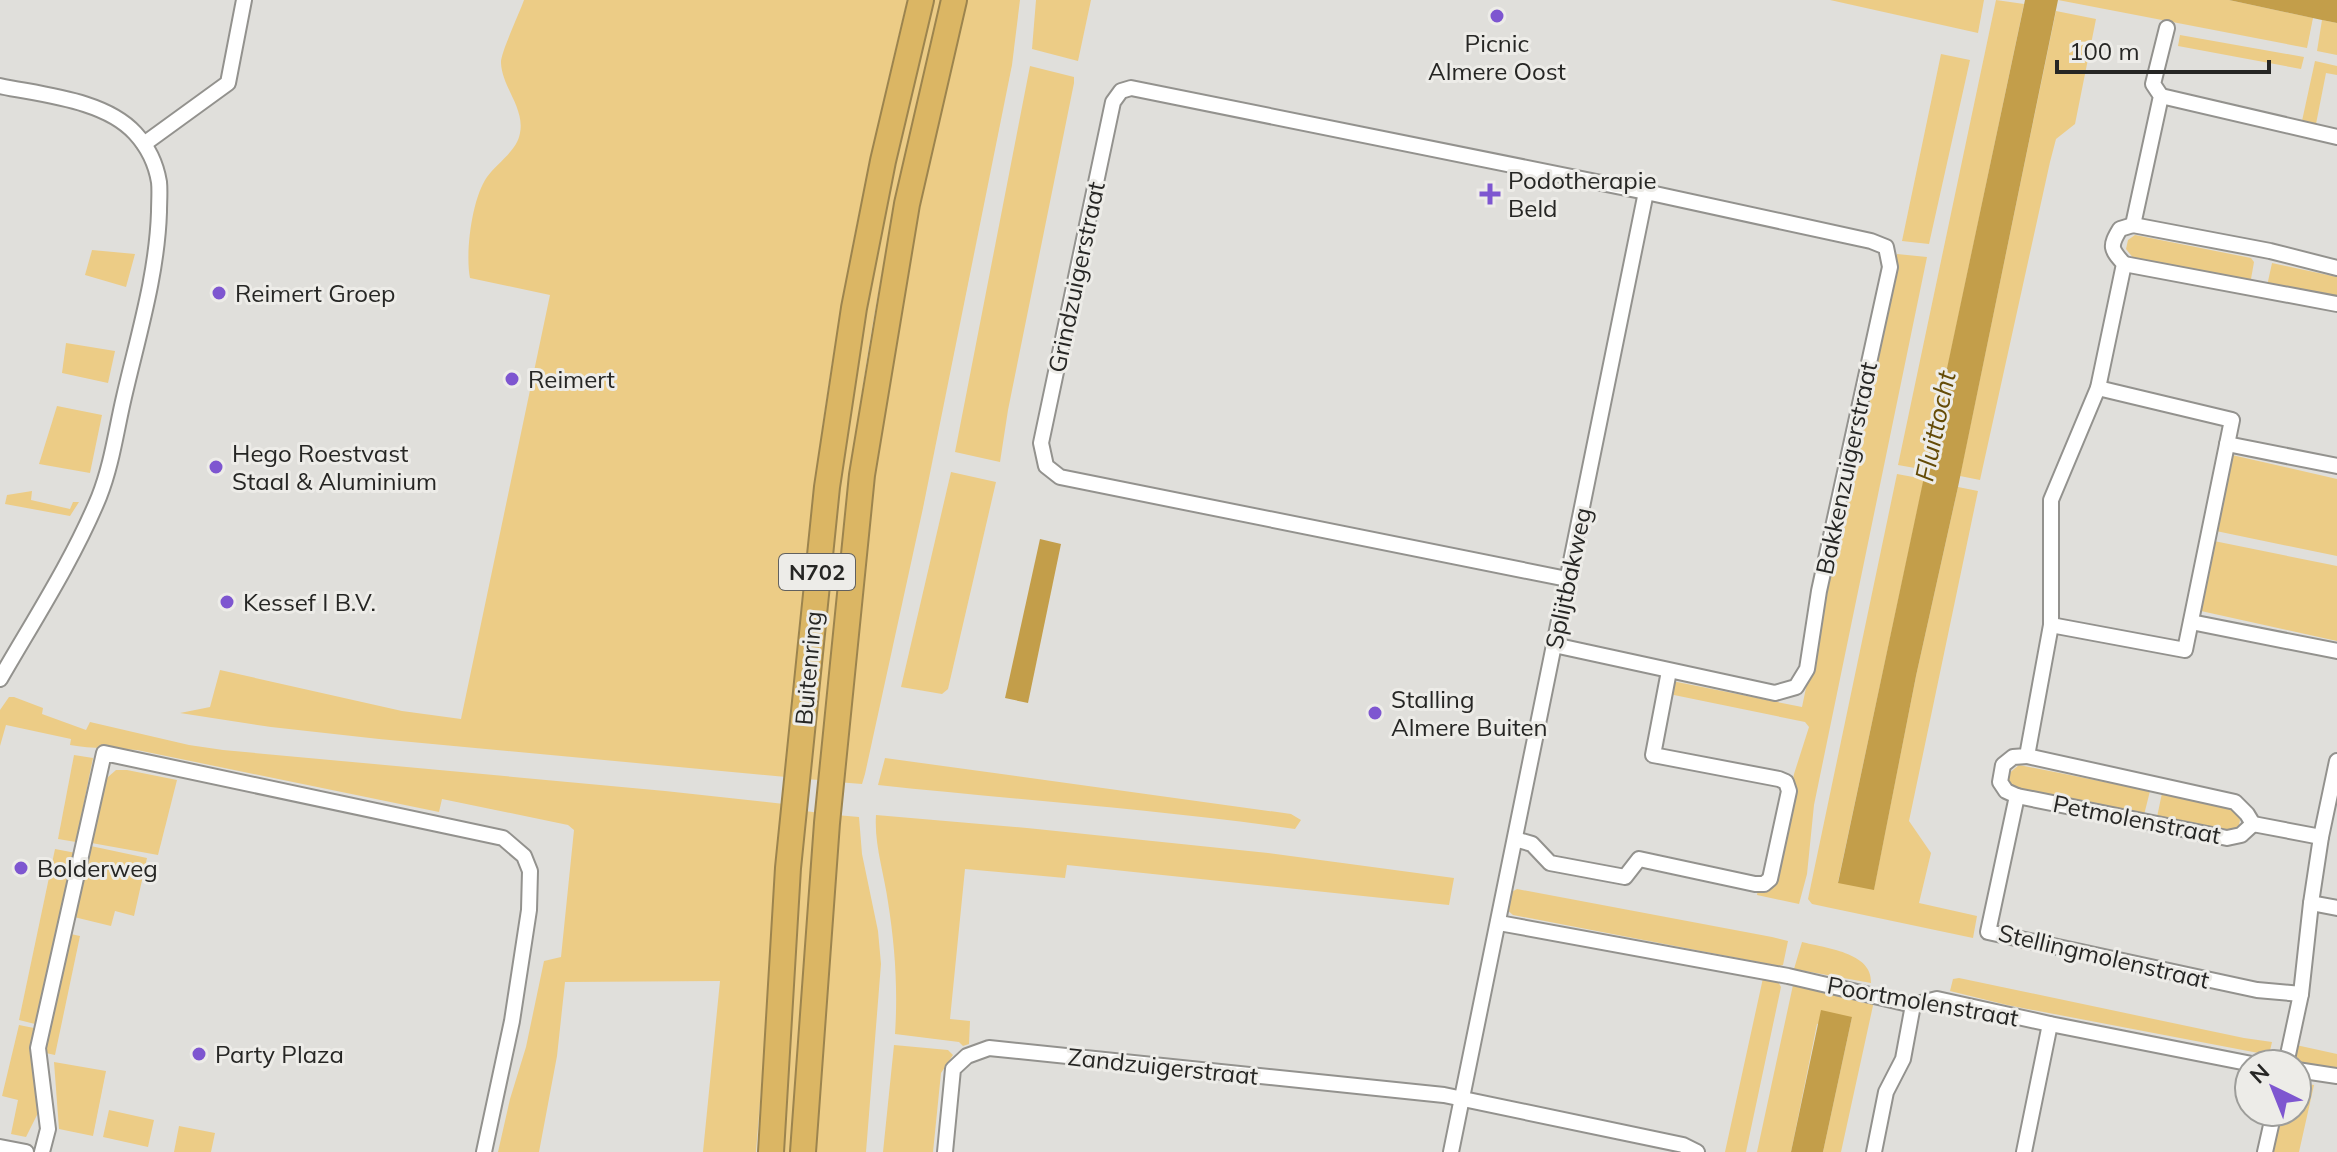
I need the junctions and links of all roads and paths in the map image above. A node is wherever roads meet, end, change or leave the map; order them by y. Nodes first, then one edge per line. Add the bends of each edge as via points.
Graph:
1 (244, 0) edge
2 (921, 0) edge
3 (954, 0) edge
4 (2167, 28) dead end
5 (0, 86) edge
6 (2161, 96) junction
7 (2337, 137) edge
8 (144, 144) junction
9 (1646, 192) junction
10 (2133, 225) junction
11 (2124, 264) junction
12 (2337, 268) edge
13 (2337, 304) edge
14 (2098, 388) junction
15 (2227, 444) junction
16 (2337, 466) edge
17 (1567, 579) junction
18 (2191, 622) junction
19 (2051, 625) junction
20 (1554, 645) junction
21 (2337, 651) edge
22 (1669, 671) junction
23 (0, 679) edge
24 (2027, 756) junction
25 (2337, 761) edge
26 (2017, 796) junction
27 (2253, 824) junction
28 (2321, 837) junction
29 (1515, 839) junction
30 (2311, 903) junction
31 (2337, 908) edge
32 (1499, 923) junction
33 (2301, 994) junction
34 (1913, 1005) junction
35 (2050, 1024) junction
36 (2289, 1048) edge
37 (2233, 1060) edge
38 (2313, 1072) edge
39 (2337, 1076) edge
40 (1462, 1098) junction
41 (2270, 1128) edge
42 (0, 1147) edge
43 (26, 1152) edge
44 (42, 1152) edge
45 (484, 1152) edge
46 (771, 1152) edge
47 (803, 1152) edge
48 (945, 1152) edge
49 (1451, 1152) edge
50 (1697, 1152) edge
51 (1874, 1152) edge
52 (2024, 1152) edge
53 (2265, 1152) edge

1 - 8 street via 228,83
2 - 46 highway, Buitenring / N702 via 854,308 827,487 788,868
3 - 47 highway, Buitenring / N702 via 907,204 862,475 827,823
4 - 6 street via 2153,84
5 - 8 street via 107,112
6 - 7 street
6 - 10 street
8 - 23 street via 159,182 158,239 113,455 66,563
9 - 17 street, Splijtbakweg
9 - 17 street, Grindzuigerstraat via 1131,88 1121,91 1113,102 1041,443 1046,466 1060,477
9 - 22 street, Bakkenzuigerstraat via 1871,241 1886,247 1890,267 1819,591 1807,669 1796,687 1775,693
10 - 11 street via 2120,229 2113,241 2113,251
10 - 12 street
11 - 13 street
11 - 14 street
14 - 15 street via 2232,420
14 - 19 street via 2051,500
15 - 16 street
15 - 18 street
17 - 20 street, Splijtbakweg
18 - 19 street via 2185,650
18 - 21 street
19 - 24 street
20 - 22 street, Bakkenzuigerstraat
20 - 29 street, Splijtbakweg
22 - 29 street via 1653,755 1786,782 1789,791 1770,879 1764,884 1639,859 1625,877 1550,863 1532,844
24 - 26 street via 2003,765 2000,782
24 - 27 street, Petmolenstraat via 2235,802
25 - 28 street
26 - 27 street, Petmolenstraat via 2227,838
26 - 33 street, Stellingmolenstraat via 1988,932 2257,990
27 - 28 street, Petmolenstraat
28 - 30 street
29 - 32 street, Splijtbakweg
30 - 31 street
30 - 33 street
32 - 34 street, Poortmolenstraat via 1788,976
32 - 40 street, Splijtbakweg
33 - 36 street
34 - 35 street, Poortmolenstraat via 1937,999
34 - 51 street via 1903,1059 1886,1092
35 - 37 street, Poortmolenstraat
35 - 52 street
38 - 39 street
40 - 48 street, Zandzuigerstraat via 989,1048 967,1056 953,1069
40 - 49 street, Splijtbakweg
40 - 50 street
41 - 53 street
42 - 43 street
44 - 45 street via 48,1129 38,1048 104,753 503,838 524,856 530,871 529,910

